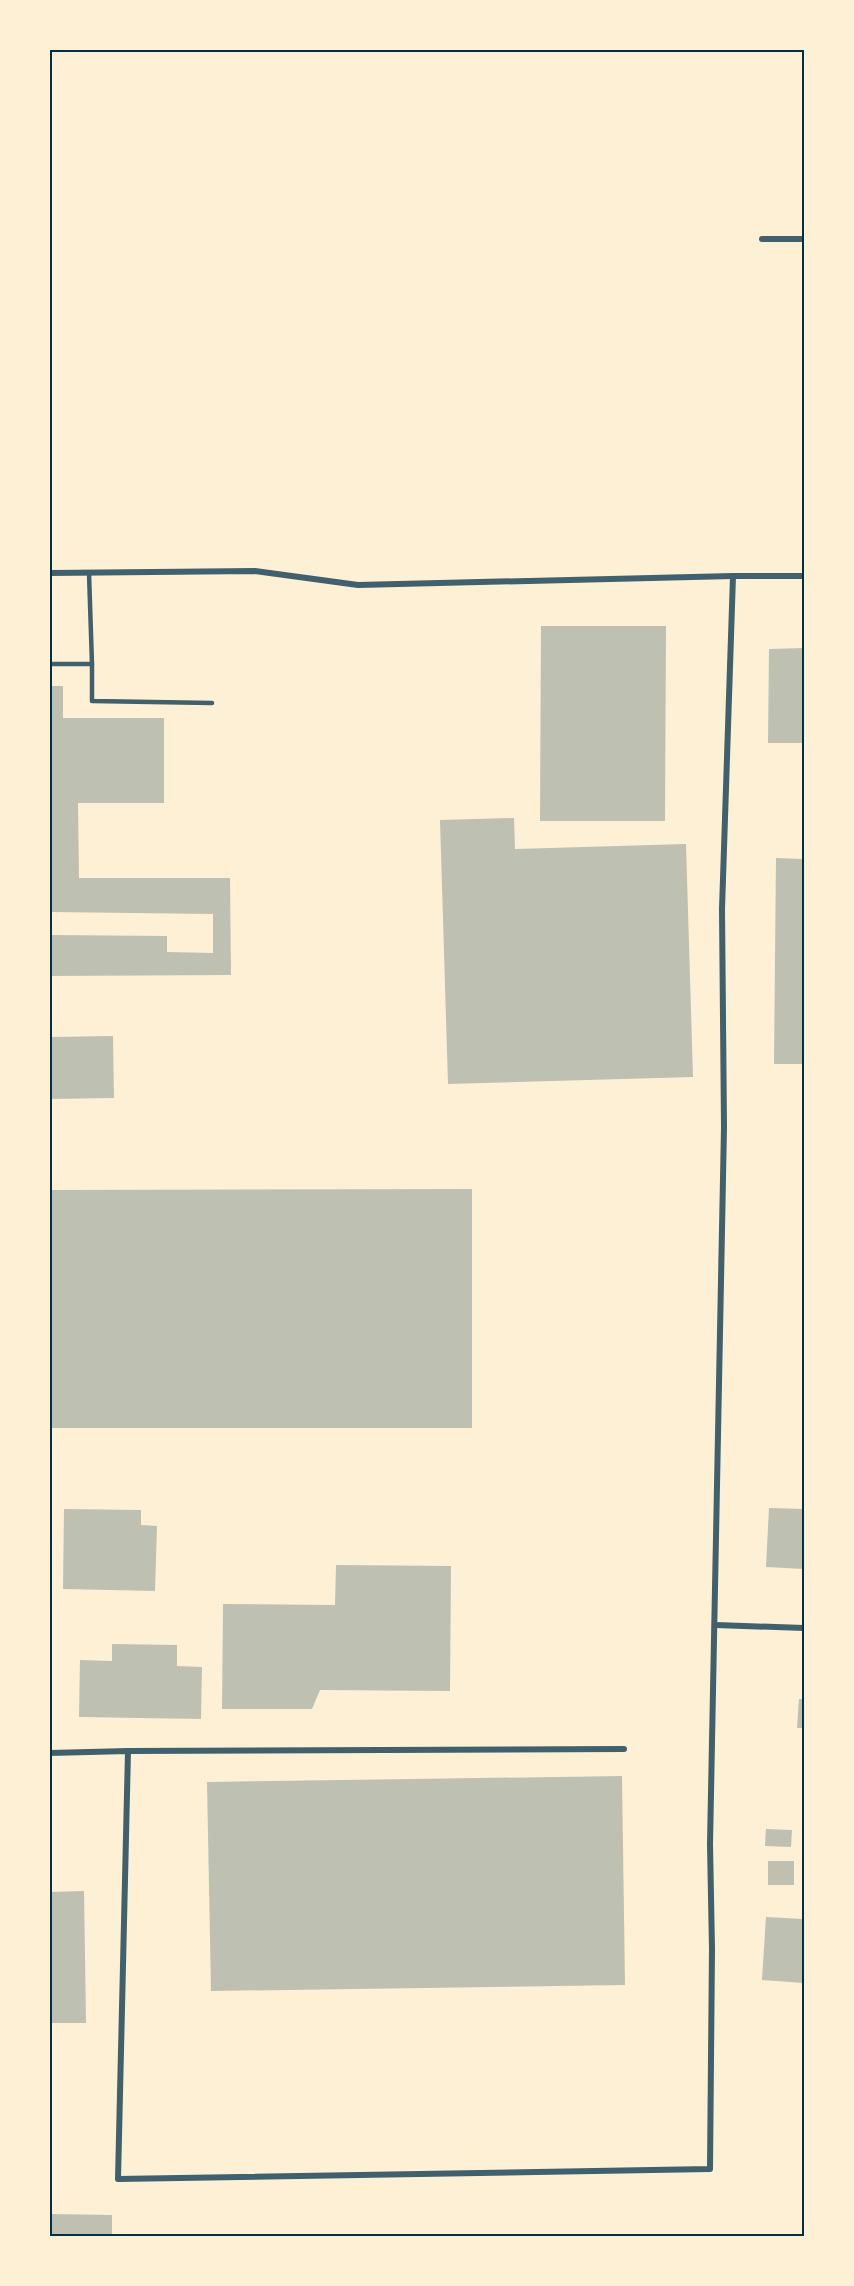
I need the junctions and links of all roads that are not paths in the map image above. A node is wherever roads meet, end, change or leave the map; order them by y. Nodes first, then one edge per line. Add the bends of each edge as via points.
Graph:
1 (762, 239) dead end
2 (804, 239) edge
3 (50, 573) edge
4 (89, 573) junction
5 (733, 576) junction
6 (804, 576) edge
7 (50, 664) edge
8 (92, 664) junction
9 (212, 703) dead end
10 (716, 1625) junction
11 (804, 1628) edge
12 (624, 1749) dead end
13 (128, 1751) junction
14 (50, 1753) edge

1 - 2 street
3 - 4 street
4 - 5 street via 255,571 358,585
4 - 8 lane
5 - 6 street
5 - 10 street via 722,909 724,1127
7 - 8 lane
8 - 9 lane via 92,701
10 - 11 street
10 - 13 street via 710,1844 710,2169 118,2179
12 - 13 street
13 - 14 street

